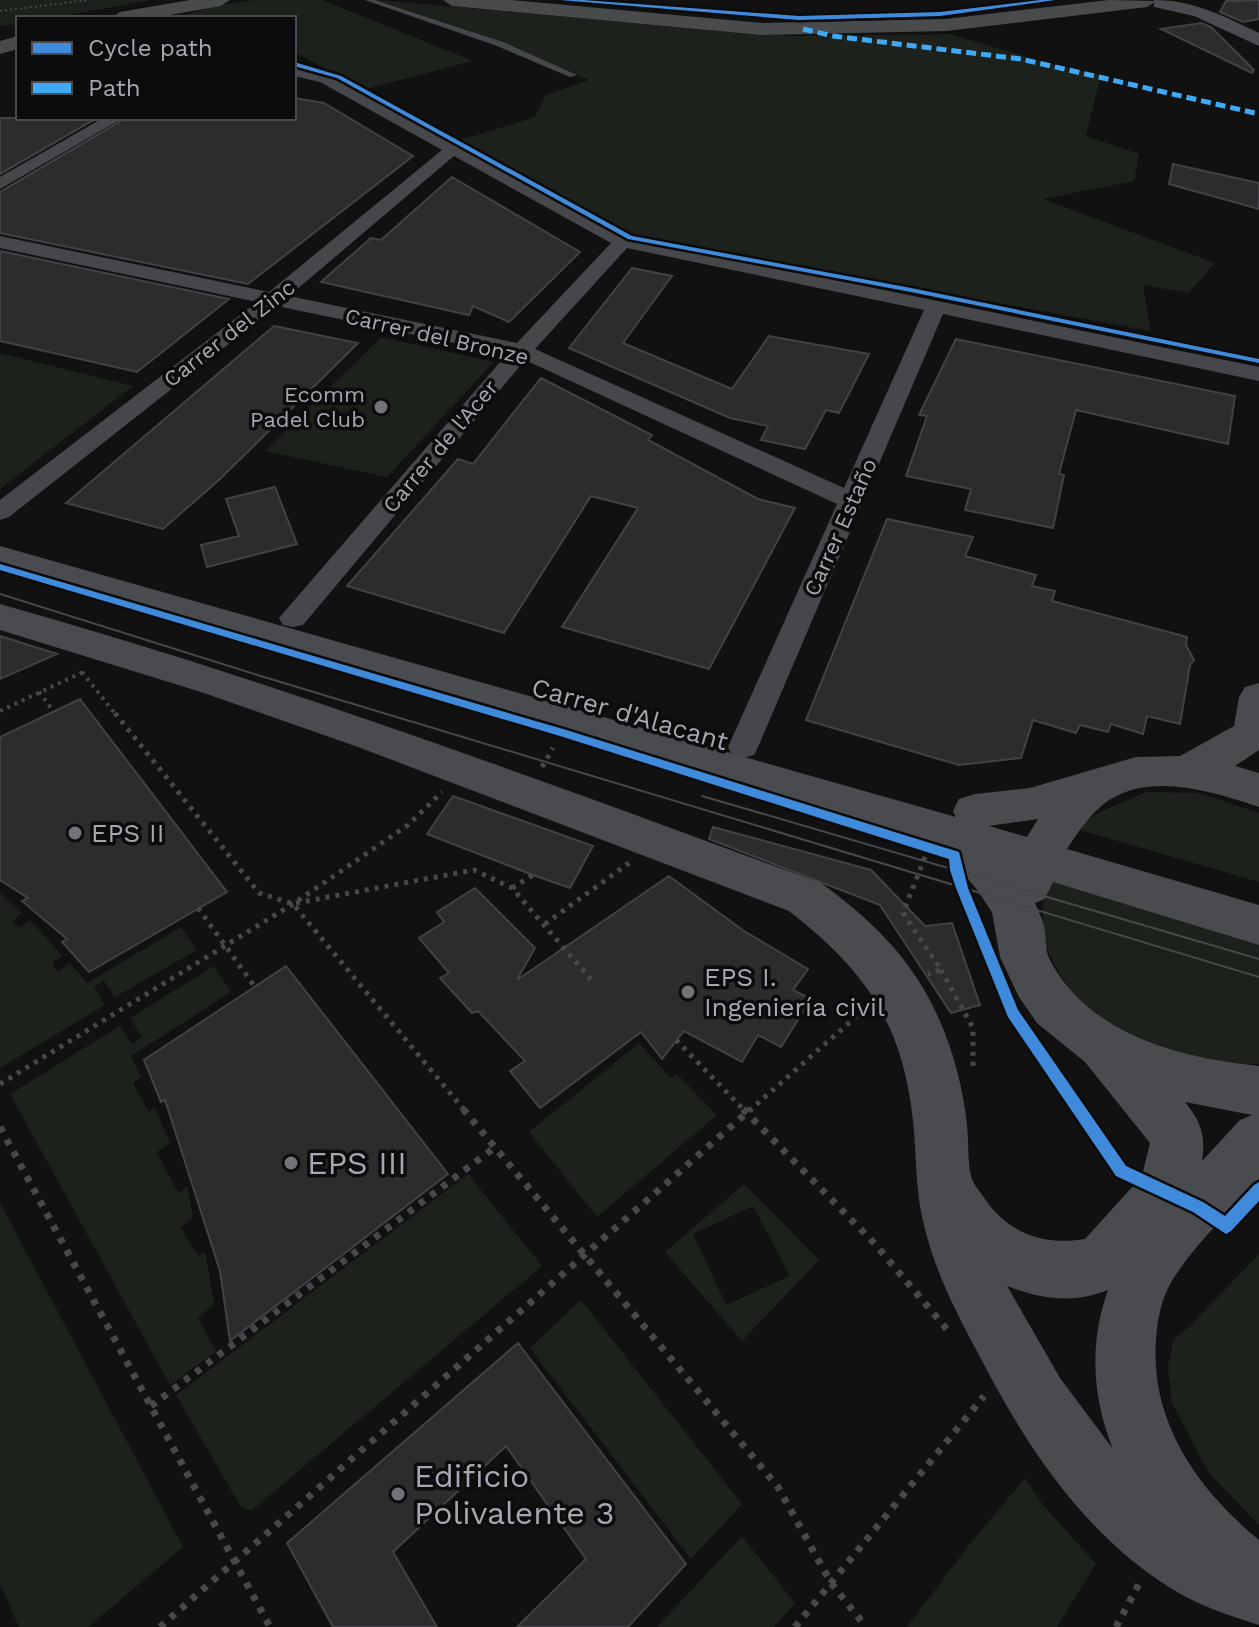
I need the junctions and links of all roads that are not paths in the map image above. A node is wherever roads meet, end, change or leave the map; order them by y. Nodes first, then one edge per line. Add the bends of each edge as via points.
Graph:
1 (185, 0) edge
2 (221, 0) edge
3 (368, 0) edge
4 (452, 0) edge
5 (520, 0) edge
6 (1081, 0) edge
7 (1150, 1) edge
8 (1191, 4) edge
9 (117, 16) edge
10 (119, 16) edge
11 (1259, 40) edge
12 (296, 72) edge
13 (573, 75) dead end
14 (112, 120) edge
15 (453, 149) junction
16 (0, 184) edge
17 (0, 242) edge
18 (624, 242) junction
19 (272, 300) junction
20 (936, 306) junction
21 (523, 351) junction
22 (1259, 374) edge
23 (851, 501) junction
24 (0, 512) edge
25 (0, 534) edge
26 (0, 557) edge
27 (0, 617) edge
28 (293, 618) junction
29 (1257, 726) edge
30 (743, 747) junction
31 (1179, 773) junction
32 (1095, 787) junction
33 (1259, 790) edge
34 (944, 837) junction
35 (1044, 844) junction
36 (1259, 895) edge
37 (1019, 919) junction
38 (1259, 925) edge
39 (1104, 1047) junction
40 (1259, 1091) edge
41 (1222, 1157) edge
42 (945, 1189) junction
43 (1259, 1582) edge
44 (1259, 1591) edge

1 - 9 main road
2 - 10 main road
3 - 13 lane via 500,44
4 - 7 main road via 762,29 946,25
5 - 6 main road via 840,23 959,16
7 - 8 street
8 - 11 street
12 - 15 street via 325,79
14 - 16 street
15 - 18 street
15 - 19 street, Carrer del Zinc
17 - 19 street, Carrer del Bronze
18 - 20 street
18 - 21 street, Carrer de l'Acer
19 - 21 street, Carrer del Bronze
19 - 24 street, Carrer del Zinc
20 - 22 street
20 - 23 street, Carrer Estaño
21 - 23 street, Carrer del Bronze
21 - 28 street, Carrer de l'Acer
23 - 30 street, Carrer Estaño
25 - 28 street, Carrer d'Alacant
26 - 34 street, Carrer d'Alacant
27 - 42 street via 373,736 805,897 871,952 898,985 912,1014 929,1061 940,1118
28 - 30 street, Carrer d'Alacant
29 - 31 street via 1205,764
30 - 34 street, Carrer d'Alacant
31 - 32 street via 1139,774
31 - 33 street via 1206,774
32 - 34 street
32 - 35 street
34 - 35 street
34 - 37 street via 986,867
35 - 36 street
35 - 37 street
35 - 38 street
37 - 39 street via 1023,955 1036,983 1062,1015
39 - 40 street via 1224,1088
39 - 41 street via 1142,1089
41 - 42 street via 1175,1171 1167,1192 1112,1255 1097,1266 1073,1271 1035,1269 983,1242
41 - 43 street via 1141,1279 1125,1332 1124,1380 1144,1450 1163,1484 1226,1558
42 - 44 street via 953,1230 989,1314 1040,1408 1084,1469 1131,1517 1172,1548 1213,1574

